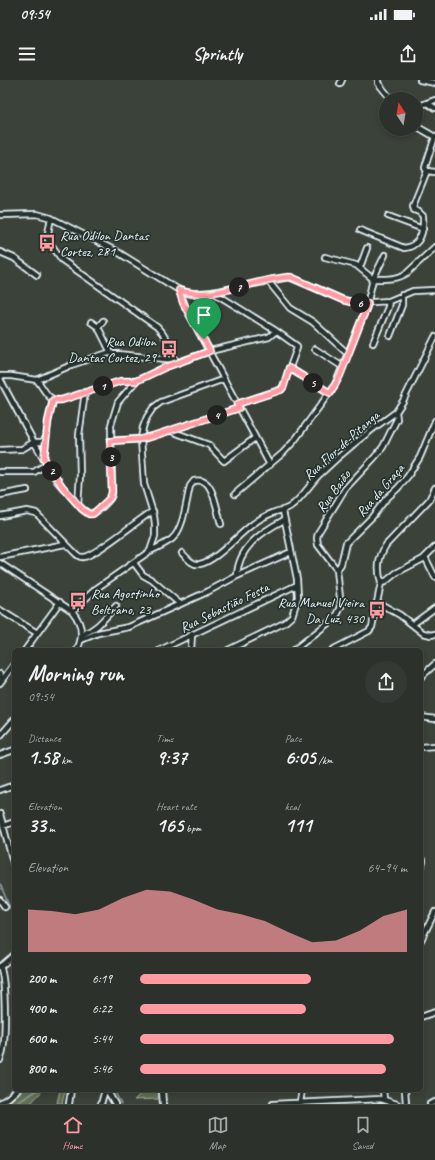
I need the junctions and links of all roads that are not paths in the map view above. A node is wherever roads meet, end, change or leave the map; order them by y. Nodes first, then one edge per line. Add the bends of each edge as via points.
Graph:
1 (378, 80) edge
2 (420, 80) edge
3 (435, 83) edge
4 (385, 92) edge
5 (435, 100) edge
6 (427, 103) junction
7 (423, 104) edge
8 (435, 108) edge
9 (423, 130) edge
10 (435, 137) edge
11 (427, 171) junction
12 (435, 172) edge
13 (0, 215) edge
14 (388, 216) dead end
15 (51, 218) junction
16 (423, 229) junction
17 (360, 230) dead end
18 (435, 247) edge
19 (367, 248) dead end
20 (0, 252) edge
21 (385, 255) dead end
22 (325, 257) dead end
23 (360, 268) junction
24 (37, 276) dead end
25 (372, 279) junction
26 (268, 281) junction
27 (179, 290) junction
28 (435, 290) edge
29 (213, 292) junction
30 (402, 295) junction
31 (389, 301) junction
32 (368, 303) junction
33 (103, 321) dead end
34 (91, 322) dead end
35 (98, 328) junction
36 (276, 331) junction
37 (390, 336) dead end
38 (435, 337) edge
39 (373, 343) dead end
40 (316, 350) dead end
41 (210, 351) junction
42 (111, 353) junction
43 (348, 354) junction
44 (176, 361) junction
45 (343, 367) junction
46 (289, 368) junction
47 (0, 377) edge
48 (224, 379) junction
49 (37, 380) junction
50 (136, 381) junction
51 (85, 392) junction
52 (330, 393) junction
53 (53, 400) junction
54 (238, 406) junction
55 (396, 412) junction
56 (435, 421) edge
57 (171, 431) junction
58 (47, 436) junction
59 (255, 438) junction
60 (141, 439) junction
61 (110, 441) junction
62 (34, 442) junction
63 (0, 450) edge
64 (44, 458) junction
65 (48, 464) junction
66 (270, 465) junction
67 (0, 472) edge
68 (435, 488) edge
69 (27, 490) dead end
70 (234, 494) dead end
71 (0, 495) edge
72 (78, 504) junction
73 (153, 511) junction
74 (283, 511) junction
75 (0, 516) edge
76 (284, 520) junction
77 (221, 524) dead end
78 (65, 544) junction
79 (435, 547) edge
80 (150, 551) junction
81 (291, 552) junction
82 (182, 554) dead end
83 (0, 557) edge
84 (425, 557) junction
85 (0, 563) edge
86 (134, 563) junction
87 (338, 570) junction
88 (237, 576) junction
89 (435, 577) edge
90 (382, 583) junction
91 (298, 584) junction
92 (60, 602) junction
93 (377, 602) junction
94 (180, 604) junction
95 (116, 606) dead end
96 (435, 608) edge
97 (0, 610) edge
98 (72, 611) junction
99 (413, 624) junction
100 (37, 633) junction
101 (192, 634) junction
102 (435, 634) edge
103 (82, 638) junction
104 (26, 648) edge
105 (78, 648) edge
106 (164, 648) edge
107 (191, 648) edge
108 (236, 648) edge
109 (296, 648) edge
110 (336, 648) edge
111 (435, 664) edge
112 (12, 667) edge
113 (0, 674) edge
114 (423, 675) edge
115 (1, 682) edge
116 (423, 717) edge
117 (435, 719) edge
118 (12, 722) edge
119 (0, 736) edge
120 (435, 746) edge
121 (423, 747) edge
122 (12, 751) edge
123 (0, 756) edge
124 (12, 786) edge
125 (0, 790) edge
126 (0, 814) edge
127 (12, 823) edge
128 (3, 826) junction
129 (12, 855) edge
130 (0, 900) edge
131 (5, 907) dead end
132 (435, 912) edge
133 (423, 936) edge
134 (12, 957) edge
135 (0, 968) edge
136 (435, 1012) edge
137 (423, 1016) edge
138 (0, 1060) edge
139 (13, 1092) edge
140 (71, 1092) edge
141 (105, 1092) edge
142 (107, 1092) edge
143 (162, 1092) edge
144 (302, 1092) edge
145 (383, 1092) edge
146 (405, 1092) edge
147 (384, 1099) junction
148 (300, 1102) junction
149 (435, 1102) edge
150 (0, 1104) edge
151 (69, 1104) edge
152 (101, 1104) edge
153 (115, 1104) edge
154 (162, 1104) edge
155 (272, 1104) edge
156 (397, 1104) edge
157 (406, 1104) edge
158 (430, 1104) edge

1 - 4 street
2 - 3 street
5 - 6 street
6 - 7 street
6 - 8 street
9 - 10 street
10 - 11 street via 425,168
11 - 12 street
11 - 16 street via 413,206 414,210 422,214
13 - 15 street via 37,214
14 - 16 street
15 - 27 street via 116,251
15 - 44 street via 48,240 62,260 156,327 168,341
16 - 17 street via 420,238 406,248
18 - 25 street via 403,275
19 - 23 street
20 - 24 street
21 - 25 street
22 - 23 street
23 - 25 street
25 - 32 street
26 - 29 street
26 - 32 street via 291,277 343,300
26 - 43 street via 290,308 316,325
27 - 29 street via 197,294
27 - 41 street via 183,303
28 - 30 street via 413,291
29 - 36 street
30 - 31 street
30 - 37 street via 402,305
31 - 32 street
31 - 39 street
32 - 43 street
33 - 35 street
34 - 35 street
35 - 42 street
36 - 41 street via 269,337
36 - 46 street via 297,346
38 - 55 street, Rua Baião
40 - 45 street
41 - 44 street
41 - 48 street
42 - 44 street
42 - 49 street via 74,364
43 - 45 street
44 - 50 street
45 - 52 street
46 - 52 street
46 - 54 street via 281,390
47 - 49 street
47 - 62 street
48 - 54 street
48 - 60 street via 157,405 147,417
49 - 53 street
50 - 51 street via 121,381
50 - 61 street via 118,402 111,425
51 - 53 street via 62,400
51 - 72 street via 79,435
52 - 66 street via 295,440
53 - 58 street
54 - 57 street
54 - 59 street
55 - 74 street, Rua Flor-de-Pitanga via 319,475 296,502
55 - 87 street, Rua Baião via 396,418 383,447 345,489 318,533 318,545
56 - 87 street, Rua da Graça via 420,457 408,476 346,543
57 - 59 street via 210,445 223,460
57 - 60 street
58 - 62 street via 42,442
58 - 64 street
59 - 66 street
60 - 61 street
60 - 73 street via 143,476
61 - 72 street via 110,498 93,514 89,514
62 - 63 street via 22,449
62 - 64 street
64 - 65 street
65 - 67 street via 34,472
65 - 72 street
66 - 70 street
68 - 90 street via 429,500 381,553 378,567
69 - 71 street
73 - 78 street via 99,550 82,558
73 - 80 street via 155,536
74 - 76 street
74 - 82 street, Rua Flor-de-Pitanga via 257,521 204,563 194,564
75 - 78 street via 33,512
76 - 81 street
76 - 88 street via 261,534 247,548 240,558
77 - 80 street via 208,485 202,481 194,481 190,486 178,532 173,538
78 - 83 street
79 - 84 street
80 - 86 street
81 - 88 street
81 - 91 street
84 - 89 street
84 - 90 street
85 - 92 street
86 - 94 street via 145,577
86 - 98 street via 97,588
87 - 109 street via 341,603 338,614
88 - 94 street
90 - 93 street
91 - 101 street, Rua Sebastião Festa
91 - 108 street via 298,601 290,619
92 - 98 street
92 - 100 street
93 - 99 street
93 - 110 street via 371,630
94 - 103 street via 129,627
95 - 103 street via 102,623
96 - 99 street
97 - 100 street
98 - 103 street via 78,620
99 - 102 street via 422,633
100 - 104 street
101 - 106 street, Rua Sebastião Festa
101 - 107 street
103 - 105 street
111 - 114 street
112 - 115 street
113 - 115 street
116 - 117 street
118 - 119 street
120 - 121 street
122 - 123 street
124 - 125 street
126 - 128 street
127 - 128 street
128 - 129 street
130 - 131 street
132 - 133 street
134 - 135 street
135 - 138 street via 4,984 4,1044
136 - 137 street
139 - 150 street
140 - 151 street
141 - 152 street
142 - 153 street
143 - 154 street
144 - 148 street
145 - 147 street
146 - 157 street
147 - 148 street
147 - 156 street
148 - 155 street
149 - 158 street

